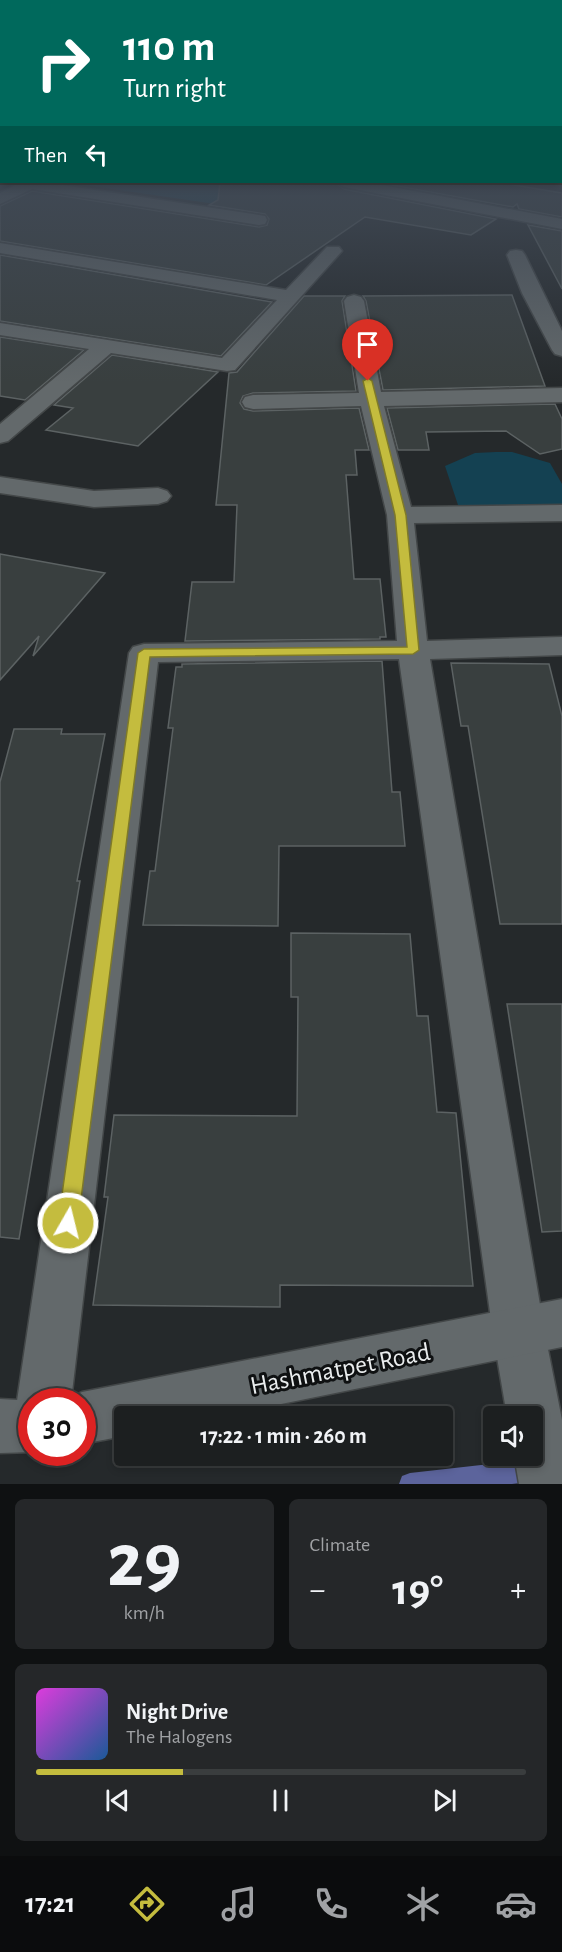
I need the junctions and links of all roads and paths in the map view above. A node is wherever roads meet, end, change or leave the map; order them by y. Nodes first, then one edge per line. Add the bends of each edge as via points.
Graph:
1 (0, 248) edge
2 (333, 251) dead end
3 (516, 255) dead end
4 (289, 296) junction
5 (354, 301) dead end
6 (0, 329) edge
7 (106, 346) junction
8 (562, 350) edge
9 (562, 395) edge
10 (371, 400) junction
11 (253, 402) dead end
12 (0, 436) edge
13 (0, 485) edge
14 (158, 496) dead end
15 (562, 513) edge
16 (400, 515) junction
17 (562, 646) edge
18 (413, 650) junction
19 (541, 1328) edge
20 (46, 1388) edge
21 (96, 1415) edge
22 (0, 1426) edge
23 (18, 1426) edge
24 (547, 1484) edge

1 - 4 street
2 - 4 street
3 - 8 street
4 - 7 street via 226,365
5 - 10 street
6 - 7 street
7 - 12 street
9 - 10 street
10 - 11 street
10 - 16 street
13 - 14 street via 94,500
15 - 16 street
16 - 18 street
17 - 18 street
18 - 19 street
18 - 20 street via 144,653
19 - 21 street, Hashmatpet Road
19 - 24 street via 536,1425
22 - 23 street

